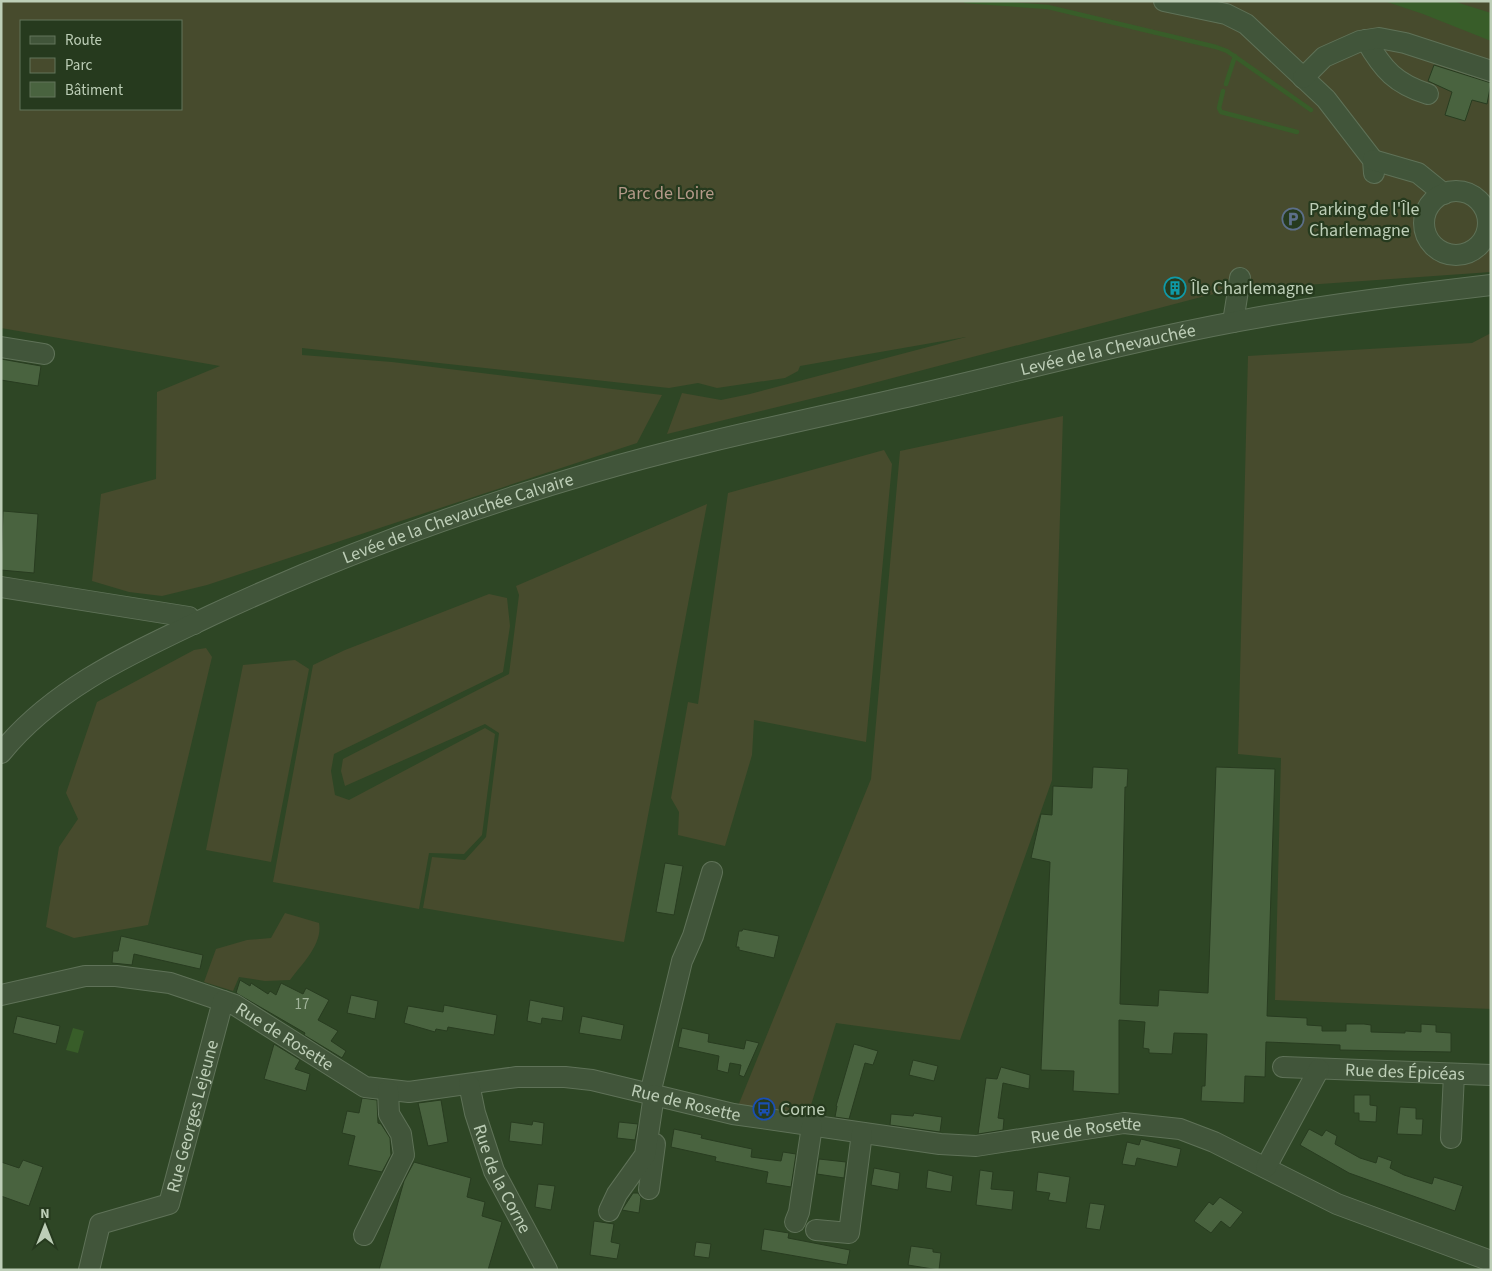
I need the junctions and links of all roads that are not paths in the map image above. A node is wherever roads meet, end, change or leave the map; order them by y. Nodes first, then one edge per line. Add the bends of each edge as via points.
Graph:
1 (1164, 1) edge
2 (1366, 40) junction
3 (1491, 71) edge
4 (1303, 78) junction
5 (1428, 94) dead end
6 (1444, 194) dead end
7 (1240, 278) dead end
8 (1491, 285) edge
9 (1234, 322) junction
10 (1, 347) edge
11 (44, 354) dead end
12 (730, 438) joint
13 (1, 587) edge
14 (194, 624) junction
15 (1, 753) edge
16 (712, 872) dead end
17 (1, 995) edge
18 (223, 1000) junction
19 (1283, 1067) dead end
20 (1319, 1069) junction
21 (1454, 1074) junction
22 (1491, 1075) edge
23 (469, 1084) junction
24 (388, 1090) junction
25 (655, 1096) junction
26 (812, 1126) junction
27 (862, 1132) junction
28 (1451, 1138) dead end
29 (1266, 1167) junction
30 (649, 1189) dead end
31 (609, 1211) dead end
32 (795, 1222) dead end
33 (816, 1230) dead end
34 (364, 1235) dead end
35 (1491, 1261) edge
36 (89, 1270) edge
37 (547, 1270) edge

1 - 4 street via 1226,14 1246,24
2 - 3 street via 1379,38 1405,43
2 - 4 street via 1324,57
2 - 5 street via 1395,79
4 - 6 street via 1326,99 1374,166 1418,173
7 - 9 street
8 - 9 street, Levée de la Chevauchée via 1356,301
9 - 12 street, Levée de la Chevauchée
10 - 11 street
12 - 14 street, Levée de la Chevauchée Calvaire via 592,473 386,541 318,567
13 - 14 street via 168,612 189,617
14 - 15 street, Levée de la Chevauchée Calvaire via 66,693 34,719
16 - 25 street via 682,961
17 - 18 street, Rue de Rosette via 85,976 116,976 170,983
18 - 24 street, Rue de Rosette via 365,1087
18 - 36 street, Rue Georges Lejeune via 169,1204 100,1224
19 - 20 street, Rue des Épicéas
20 - 21 street, Rue des Épicéas
20 - 29 street, Rue des Épicéas
21 - 22 street, Rue des Épicéas
21 - 28 street
23 - 24 street, Rue de Rosette via 409,1092
23 - 25 street, Rue de Rosette via 517,1077 564,1077 592,1080
23 - 37 street, Rue de la Corne via 494,1171
24 - 34 street via 388,1114 401,1134 404,1155
25 - 26 street, Rue de Rosette via 734,1114
25 - 30 street
25 - 31 street via 645,1155
26 - 27 street, Rue de Rosette
26 - 32 street
27 - 29 street, Rue de Rosette via 976,1146 1089,1127 1124,1123 1152,1125 1180,1129
27 - 33 street via 849,1234
29 - 35 street, Rue de Rosette via 1337,1204

